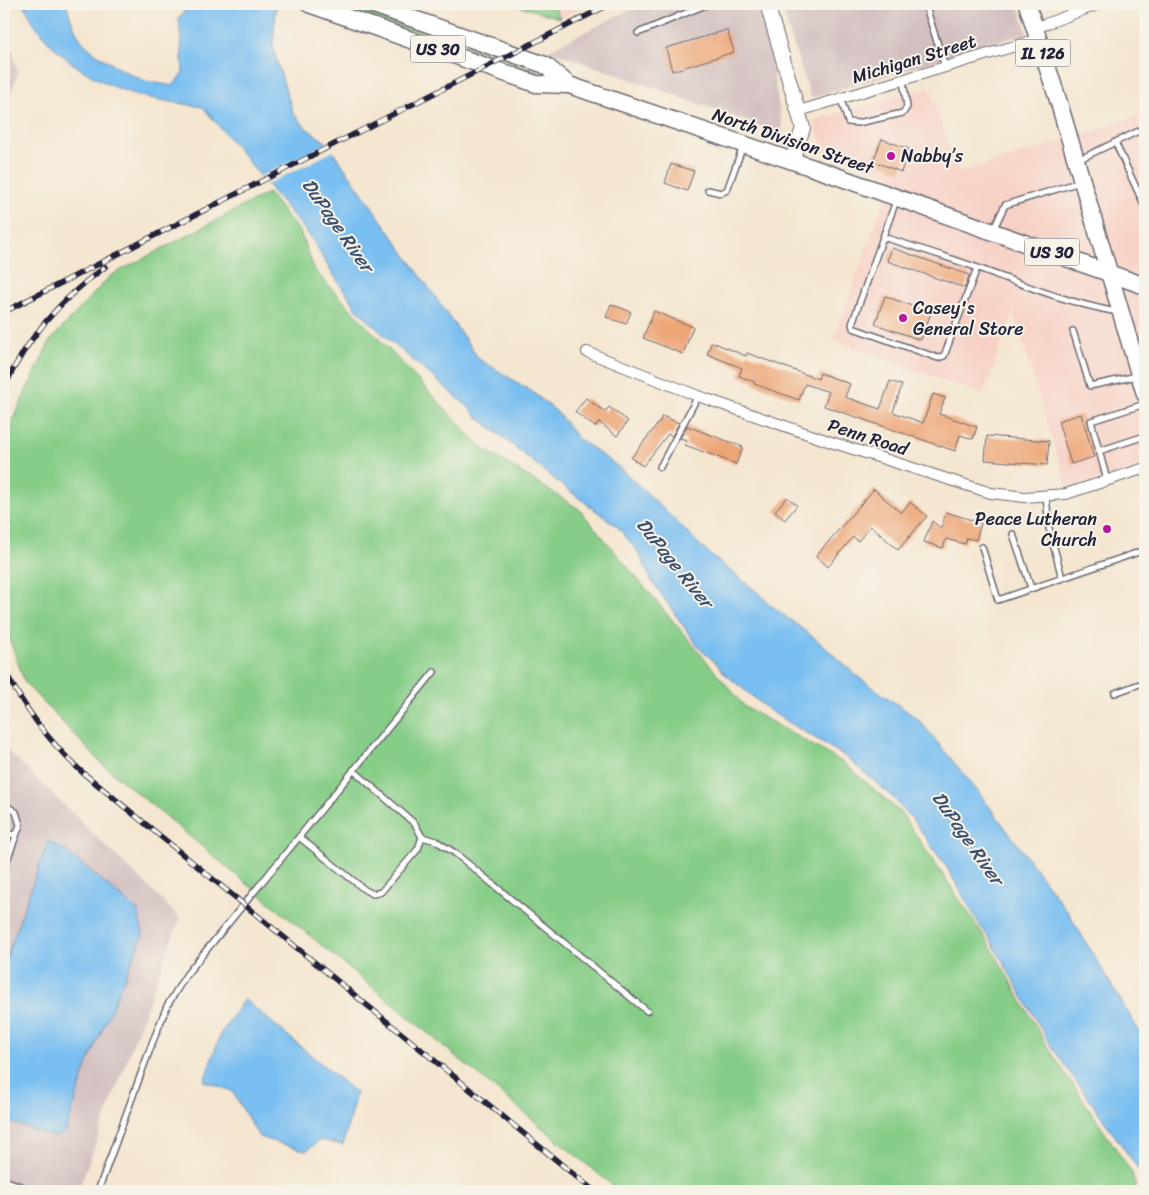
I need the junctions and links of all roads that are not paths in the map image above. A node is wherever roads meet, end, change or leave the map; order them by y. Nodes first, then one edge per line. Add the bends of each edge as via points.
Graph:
1 (308, 4) edge
2 (371, 4) edge
3 (708, 4) edge
4 (767, 4) edge
5 (925, 4) edge
6 (1027, 4) edge
7 (1099, 4) edge
8 (638, 33) dead end
9 (1036, 34) junction
10 (945, 67) junction
11 (903, 80) junction
12 (569, 84) junction
13 (841, 98) junction
14 (799, 111) junction
15 (1145, 128) edge
16 (1115, 142) junction
17 (743, 144) junction
18 (1076, 160) junction
19 (792, 161) junction
20 (1081, 182) junction
21 (708, 190) dead end
22 (896, 198) junction
23 (1145, 207) edge
24 (992, 231) junction
25 (883, 237) junction
26 (977, 268) junction
27 (1111, 274) junction
28 (1145, 286) edge
29 (1122, 313) junction
30 (1073, 331) dead end
31 (587, 352) dead end
32 (1140, 375) junction
33 (1145, 394) edge
34 (698, 396) junction
35 (1145, 404) edge
36 (1145, 436) edge
37 (1099, 451) junction
38 (660, 467) dead end
39 (1145, 468) edge
40 (1107, 480) junction
41 (1046, 496) junction
42 (1013, 534) dead end
43 (982, 547) dead end
44 (1145, 550) edge
45 (1062, 578) junction
46 (1031, 588) junction
47 (434, 672) dead end
48 (1145, 682) edge
49 (1115, 693) dead end
50 (354, 770) junction
51 (4, 804) edge
52 (4, 833) edge
53 (16, 835) junction
54 (299, 837) junction
55 (422, 837) junction
56 (4, 869) edge
57 (646, 1011) dead end
58 (4, 1180) edge
59 (33, 1191) edge
60 (98, 1191) edge

1 - 12 main road, North Division Street / US 30 via 536,84
2 - 12 main road, North Division Street / US 30 via 545,65
3 - 8 lane
4 - 14 main road
5 - 10 lane
6 - 9 main road, IL 126
7 - 9 street, Michigan Street
9 - 10 street, Michigan Street
9 - 18 main road, IL 126
10 - 11 street, Michigan Street
11 - 13 street, Michigan Street
11 - 13 lane via 907,107 903,113 858,123 848,122
12 - 17 main road, North Division Street / US 30
13 - 14 street, Michigan Street
14 - 19 main road via 803,128
15 - 16 lane
16 - 18 lane
16 - 23 lane
17 - 19 main road, North Division Street / US 30
17 - 21 lane via 727,190 721,193
18 - 20 main road
19 - 22 main road, North Division Street / US 30
20 - 24 lane via 1005,205
20 - 27 main road
22 - 24 main road, North Division Street / US 30
22 - 25 lane
24 - 27 main road, North Division Street / US 30
25 - 26 lane
25 - 26 lane via 853,328 938,358 944,356
26 - 29 lane via 1059,298
27 - 28 main road, North Division Street / US 30
27 - 29 main road
29 - 32 main road
30 - 32 lane via 1090,386
31 - 34 street, Penn Road
32 - 33 main road
34 - 38 lane
34 - 41 street, Penn Road via 970,487 1006,495
35 - 37 lane via 1091,421
36 - 37 lane
37 - 40 lane
39 - 40 street, Penn Road
40 - 41 street, Penn Road via 1066,494
41 - 45 lane via 1048,528
42 - 46 lane
43 - 46 lane via 998,600
44 - 45 lane
45 - 46 lane
47 - 50 lane
48 - 49 lane
50 - 54 lane
50 - 55 lane via 415,824
51 - 53 lane via 16,812 20,825
52 - 53 lane
53 - 56 lane
54 - 55 lane via 373,894 388,885 418,849
54 - 60 lane via 186,975 167,1006
55 - 57 lane via 456,853
58 - 59 lane

